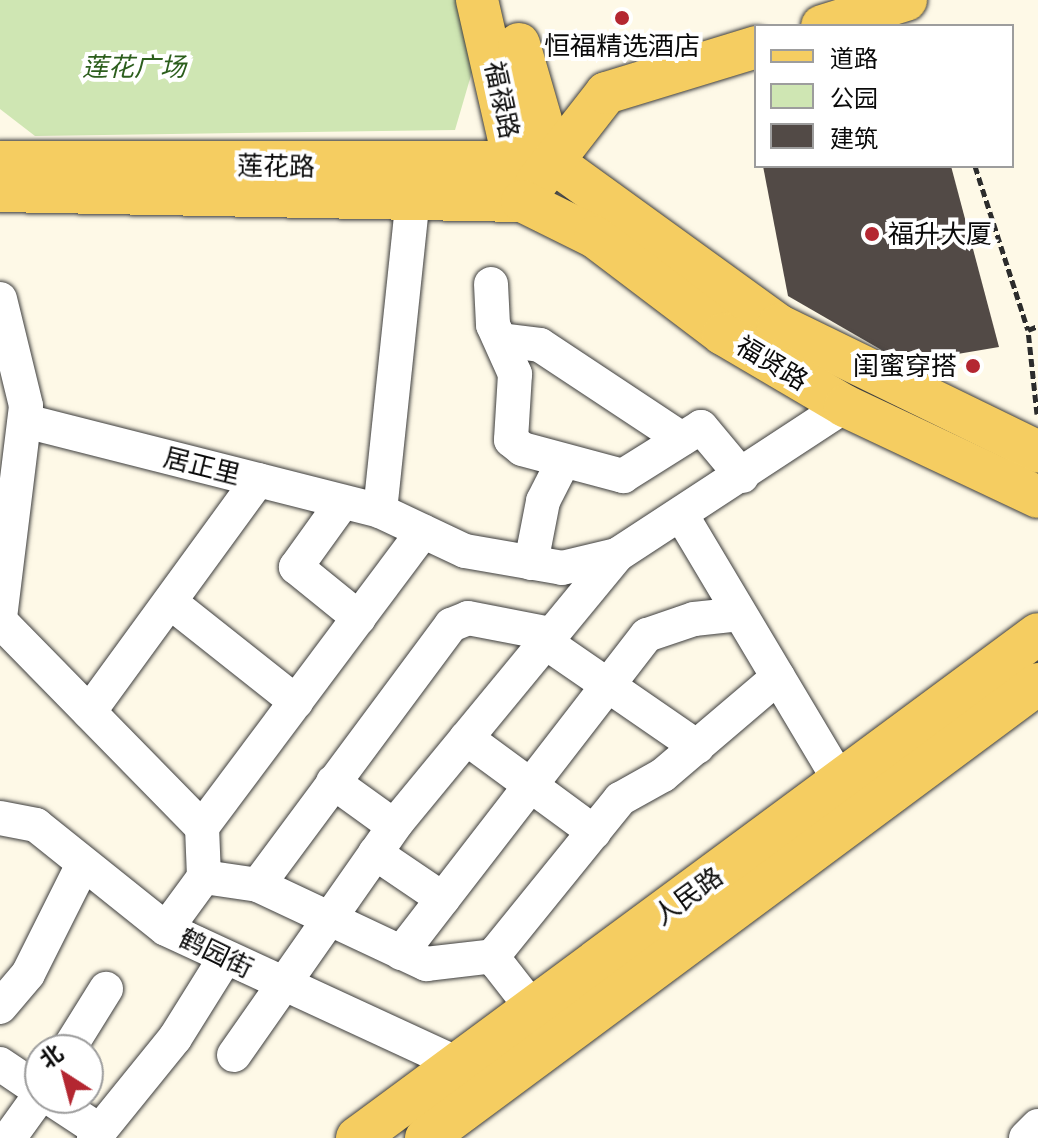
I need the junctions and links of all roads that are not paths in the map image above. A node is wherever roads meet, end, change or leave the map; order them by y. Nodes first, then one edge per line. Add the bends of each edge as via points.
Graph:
1 (477, 0) edge
2 (506, 0) edge
3 (906, 0) edge
4 (828, 24) edge
5 (754, 48) edge
6 (0, 162) edge
7 (530, 176) junction
8 (0, 191) edge
9 (413, 197) junction
10 (491, 284) dead end
11 (0, 299) edge
12 (501, 340) junction
13 (845, 406) junction
14 (25, 421) junction
15 (682, 439) junction
16 (1038, 452) edge
17 (563, 462) junction
18 (742, 476) junction
19 (258, 480) junction
20 (1038, 497) edge
21 (342, 503) junction
22 (380, 511) junction
23 (682, 516) junction
24 (423, 532) junction
25 (617, 555) junction
26 (531, 563) junction
27 (170, 602) junction
28 (740, 614) junction
29 (359, 618) junction
30 (0, 619) edge
31 (548, 638) junction
32 (1031, 657) edge
33 (778, 677) junction
34 (608, 686) junction
35 (296, 702) junction
36 (89, 712) junction
37 (466, 738) junction
38 (697, 747) junction
39 (333, 782) junction
40 (842, 784) junction
41 (531, 786) junction
42 (0, 818) edge
43 (202, 827) junction
44 (594, 832) junction
45 (384, 840) junction
46 (82, 866) junction
47 (204, 877) junction
48 (258, 885) junction
49 (443, 899) junction
50 (327, 921) junction
51 (166, 929) junction
52 (401, 953) junction
53 (494, 956) junction
54 (225, 958) junction
55 (282, 986) junction
56 (106, 989) dead end
57 (0, 1007) edge
58 (533, 1009) junction
59 (78, 1034) edge
60 (234, 1055) dead end
61 (0, 1064) edge
62 (458, 1064) junction
63 (24, 1081) edge
64 (26, 1114) edge
65 (70, 1114) edge
66 (97, 1135) edge
67 (9, 1138) edge
68 (357, 1138) edge
69 (426, 1138) edge

1 - 7 main road, 福禄路
2 - 7 main road, 福禄路
3 - 4 main road
5 - 7 main road via 606,93
6 - 7 main road, 莲花路
7 - 9 main road, 莲花路
7 - 13 main road, 福贤路 via 595,237 723,334
7 - 16 main road, 福贤路 via 778,325
8 - 9 main road, 莲花路
9 - 22 street
10 - 12 street
11 - 14 street
12 - 15 street via 540,345
12 - 17 street via 515,374 511,440
13 - 18 street
13 - 20 main road, 福贤路
14 - 19 street, 居正里
14 - 30 street
15 - 17 street via 623,476
15 - 18 street via 701,427
17 - 26 street via 543,501
18 - 23 street
19 - 21 street, 居正里
19 - 27 street
21 - 22 street, 居正里
21 - 29 street via 296,567
22 - 24 street, 居正里
23 - 25 street
23 - 28 street
24 - 26 street, 居正里 via 465,551
24 - 29 street
25 - 26 street, 居正里 via 562,568
25 - 31 street
27 - 35 street
27 - 36 street
28 - 33 street
28 - 34 street via 694,619 647,635
29 - 35 street
30 - 36 street
31 - 34 street
31 - 37 street
31 - 39 street via 468,618 451,625
32 - 40 main road, 人民路
32 - 69 main road, 人民路
33 - 38 street
33 - 40 street
34 - 38 street
34 - 41 street
35 - 43 street
36 - 43 street
37 - 41 street
37 - 45 street
38 - 44 street via 620,799
39 - 45 street
39 - 48 street
40 - 58 main road, 人民路
41 - 44 street
41 - 49 street
42 - 46 street via 36,825
43 - 47 street
44 - 53 street
45 - 49 street
45 - 50 street
46 - 51 street
46 - 57 street via 28,974
47 - 48 street
47 - 51 street, 鹤园街
48 - 50 street
49 - 52 street
50 - 52 street
50 - 55 street
51 - 54 street, 鹤园街
52 - 53 street via 426,964
53 - 58 street
54 - 55 street, 鹤园街
54 - 66 street via 175,1038
55 - 60 street
55 - 62 street, 鹤园街
56 - 59 street
58 - 62 main road, 人民路
61 - 63 street
62 - 68 main road, 人民路
64 - 67 street
65 - 66 street

